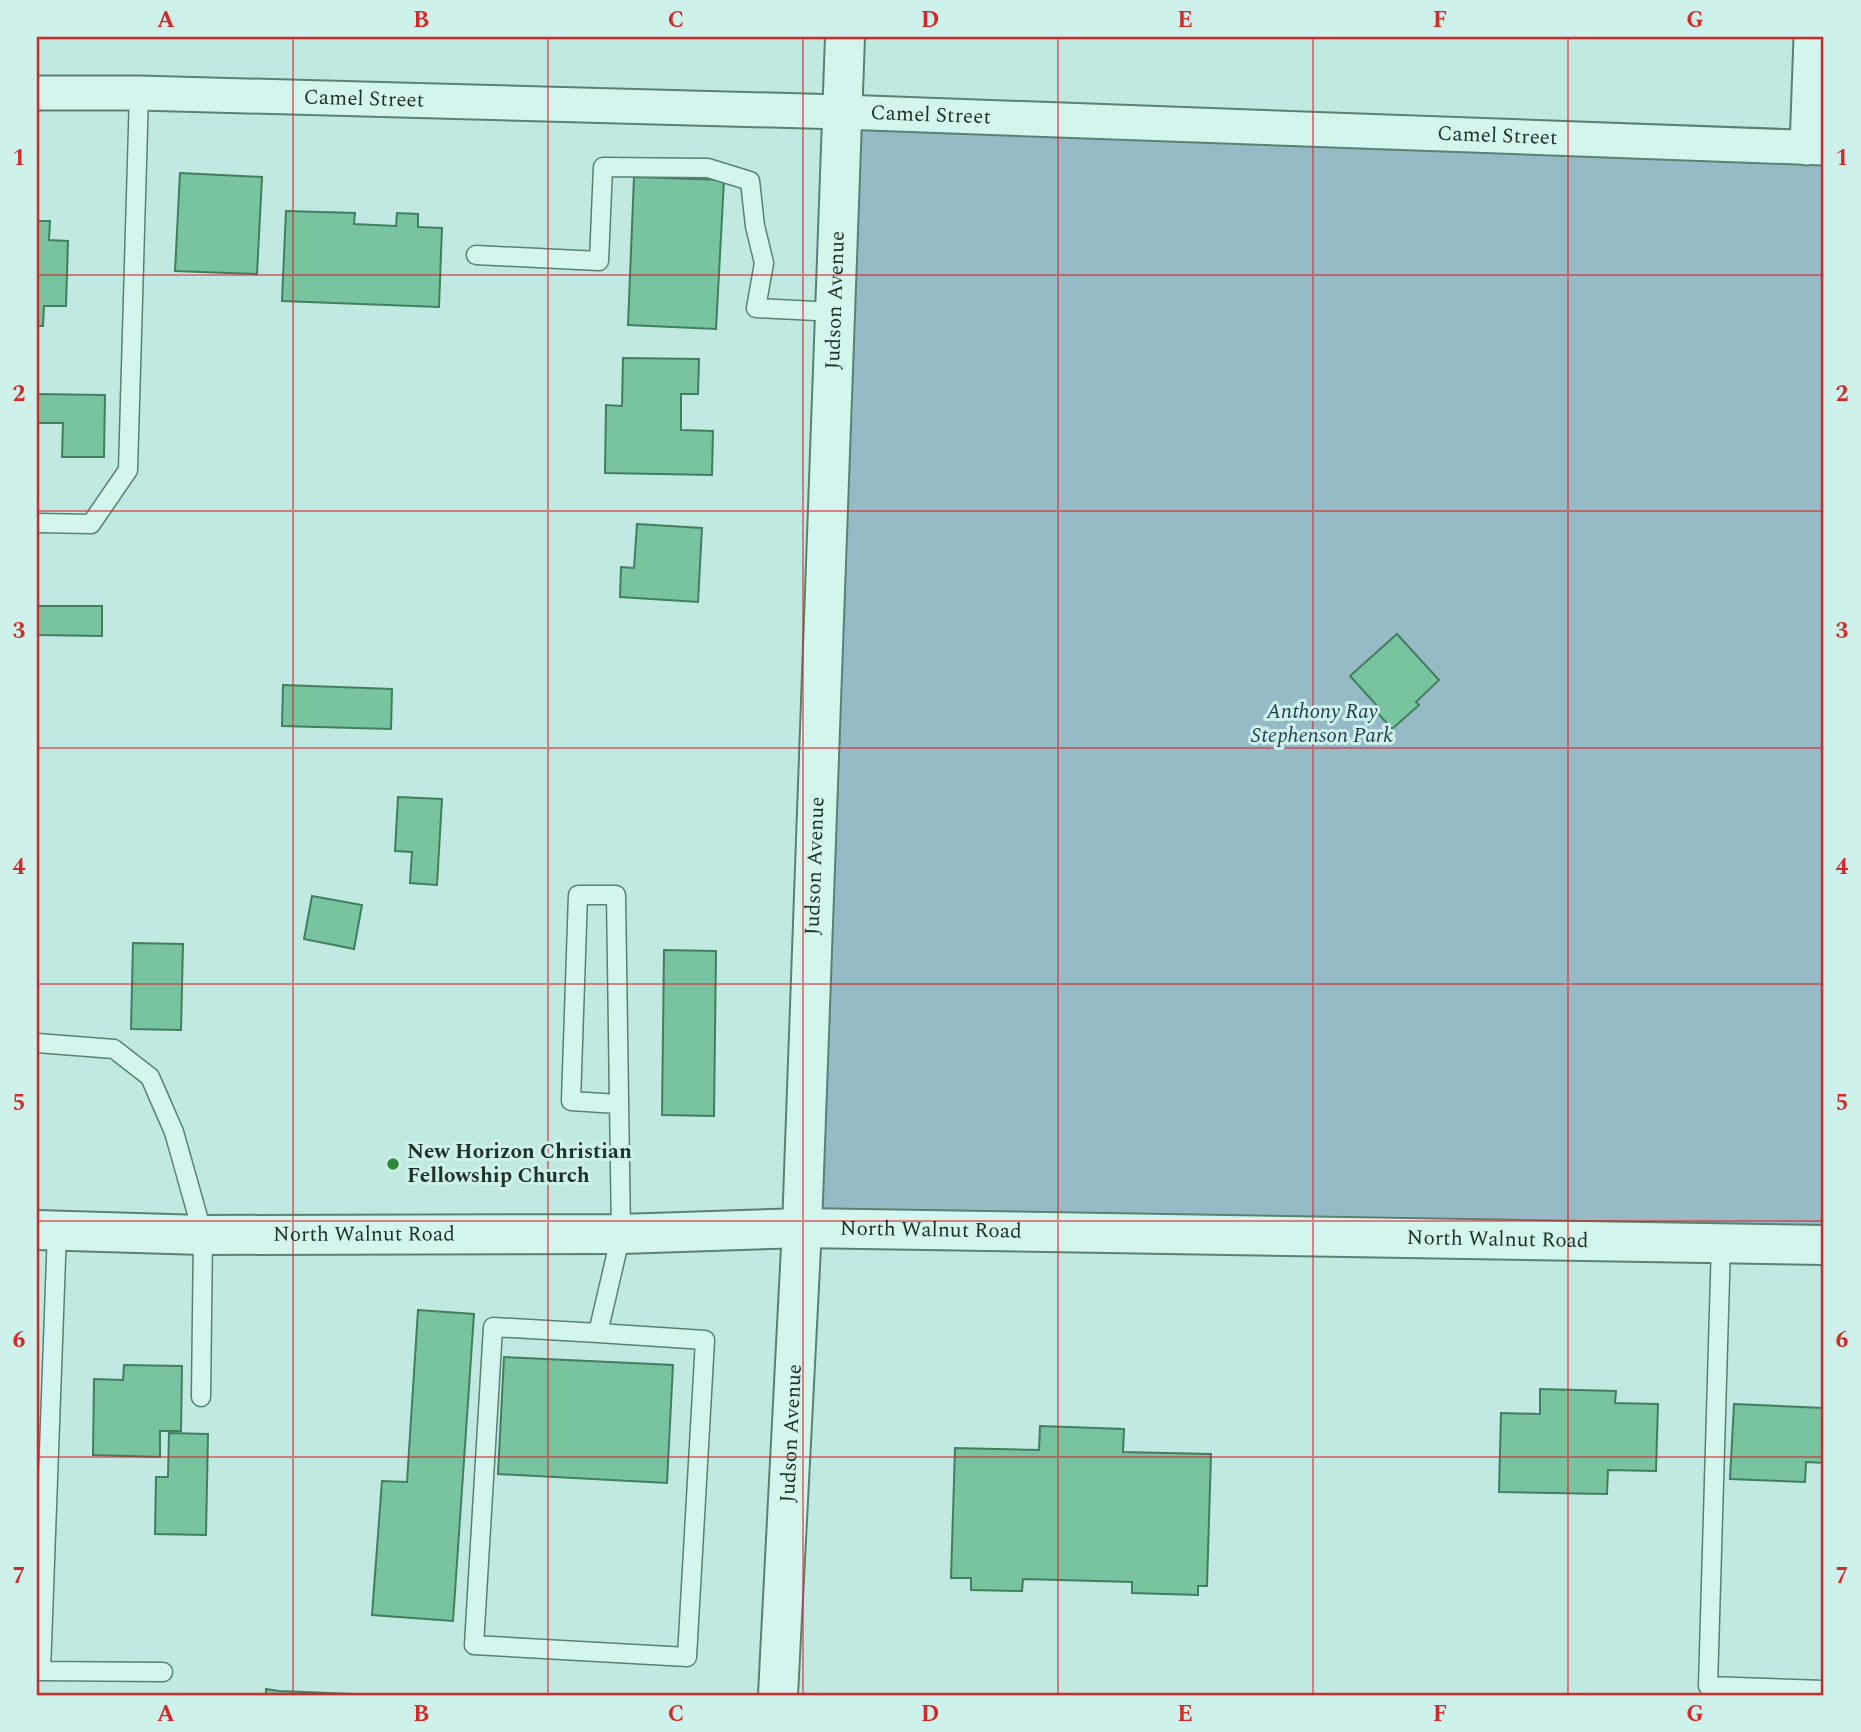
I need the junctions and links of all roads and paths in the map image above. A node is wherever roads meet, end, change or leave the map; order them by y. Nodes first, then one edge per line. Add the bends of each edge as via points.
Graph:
1 (845, 37) edge
2 (1811, 37) edge
3 (37, 93) edge
4 (139, 93) junction
5 (842, 112) junction
6 (1815, 148) edge
7 (476, 255) dead end
8 (836, 312) junction
9 (37, 523) edge
10 (37, 1043) edge
11 (618, 1104) junction
12 (802, 1228) junction
13 (47, 1231) edge
14 (202, 1234) junction
15 (621, 1234) junction
16 (1721, 1243) junction
17 (1824, 1245) edge
18 (598, 1334) junction
19 (201, 1397) dead end
20 (163, 1672) dead end
21 (1824, 1690) edge
22 (778, 1695) edge

1 - 5 street, Judson Avenue
2 - 6 street
3 - 4 street, Camel Street
4 - 5 street, Camel Street
4 - 9 lane via 128,470 91,524
5 - 6 street, Camel Street
5 - 8 street, Judson Avenue
7 - 8 lane via 599,261 603,167 708,167 750,181 764,263 756,308
8 - 12 street, Judson Avenue
10 - 14 lane via 114,1049 150,1077 174,1132
11 - 11 lane via 616,895 578,895 571,1101
11 - 15 lane
12 - 15 street, North Walnut Road
12 - 16 street, North Walnut Road
12 - 22 street, Judson Avenue
13 - 14 street, North Walnut Road
13 - 20 lane via 41,1671
14 - 15 street, North Walnut Road
14 - 19 lane
15 - 18 lane
16 - 17 street, North Walnut Road
16 - 21 lane via 1708,1686
18 - 18 lane via 705,1340 687,1657 474,1645 493,1327

